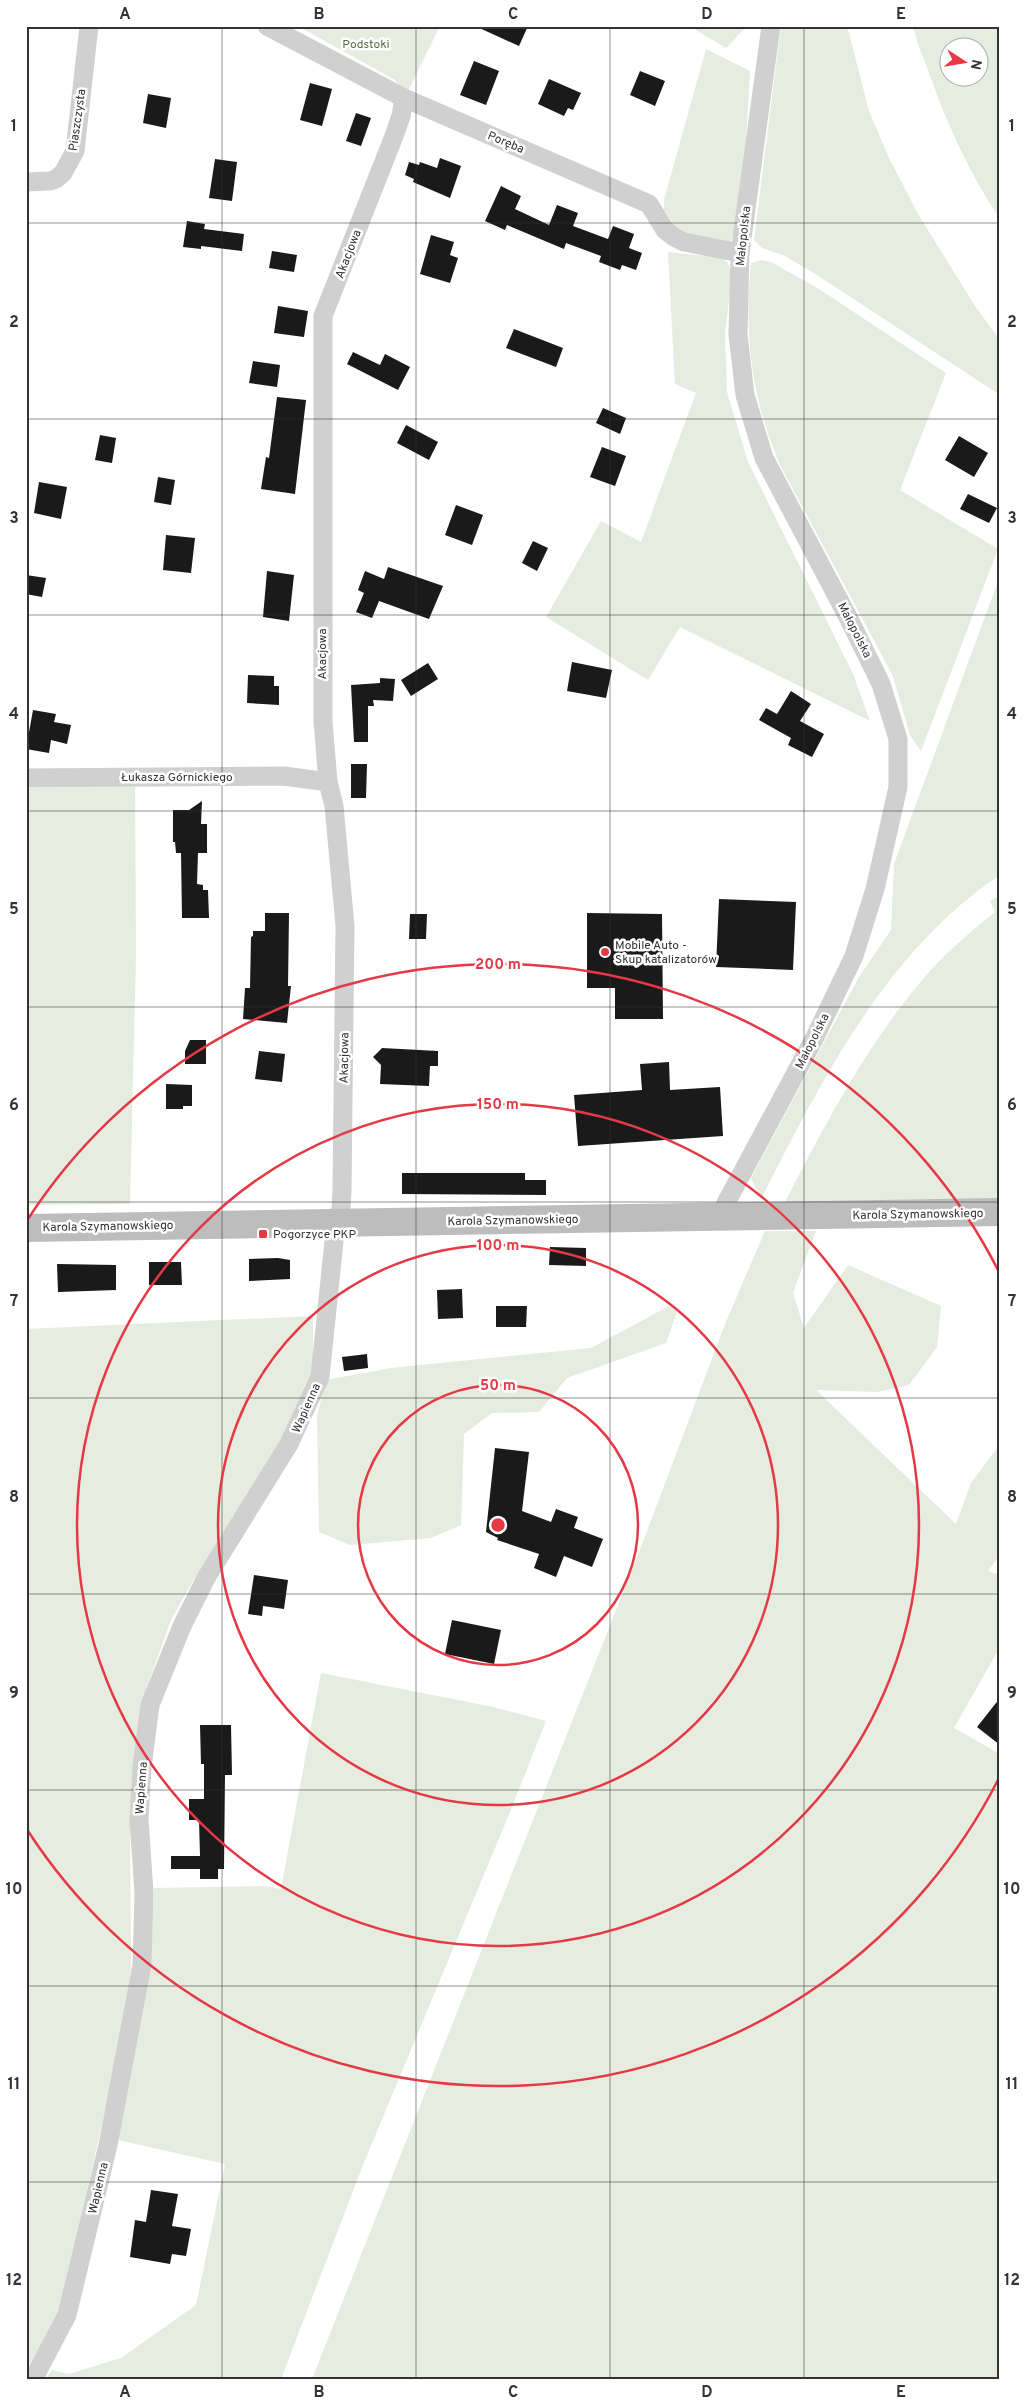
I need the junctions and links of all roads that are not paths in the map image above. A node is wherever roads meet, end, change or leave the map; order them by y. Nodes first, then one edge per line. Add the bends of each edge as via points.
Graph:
1 (89, 26) edge
2 (267, 26) edge
3 (771, 26) edge
4 (404, 98) junction
5 (26, 182) edge
6 (740, 253) junction
7 (26, 778) edge
8 (328, 782) junction
9 (1000, 1212) edge
10 (726, 1216) junction
11 (336, 1222) junction
12 (26, 1228) edge
13 (31, 2379) edge

1 - 5 street, Piaszczysta via 75,151 63,174 56,179
2 - 4 street, Poręba
3 - 6 street, Małopolska
4 - 6 street, Poręba via 649,204 665,230 684,242
4 - 8 street, Akacjowa via 394,136 323,316 322,721
6 - 10 street, Małopolska via 738,335 745,395 764,458 881,684 898,739 898,787 875,888 854,956 814,1039 726,1203
7 - 8 street, Łukasza Górnickiego via 284,776
8 - 11 street, Akacjowa via 334,806 345,926 342,1190 341,1210
9 - 10 street, Karola Szymanowskiego
10 - 11 street, Karola Szymanowskiego
11 - 12 street, Karola Szymanowskiego
11 - 13 street, Wapienna via 320,1377 289,1444 206,1578 182,1626 150,1705 139,1820 144,1893 142,1965 127,2050 67,2315

